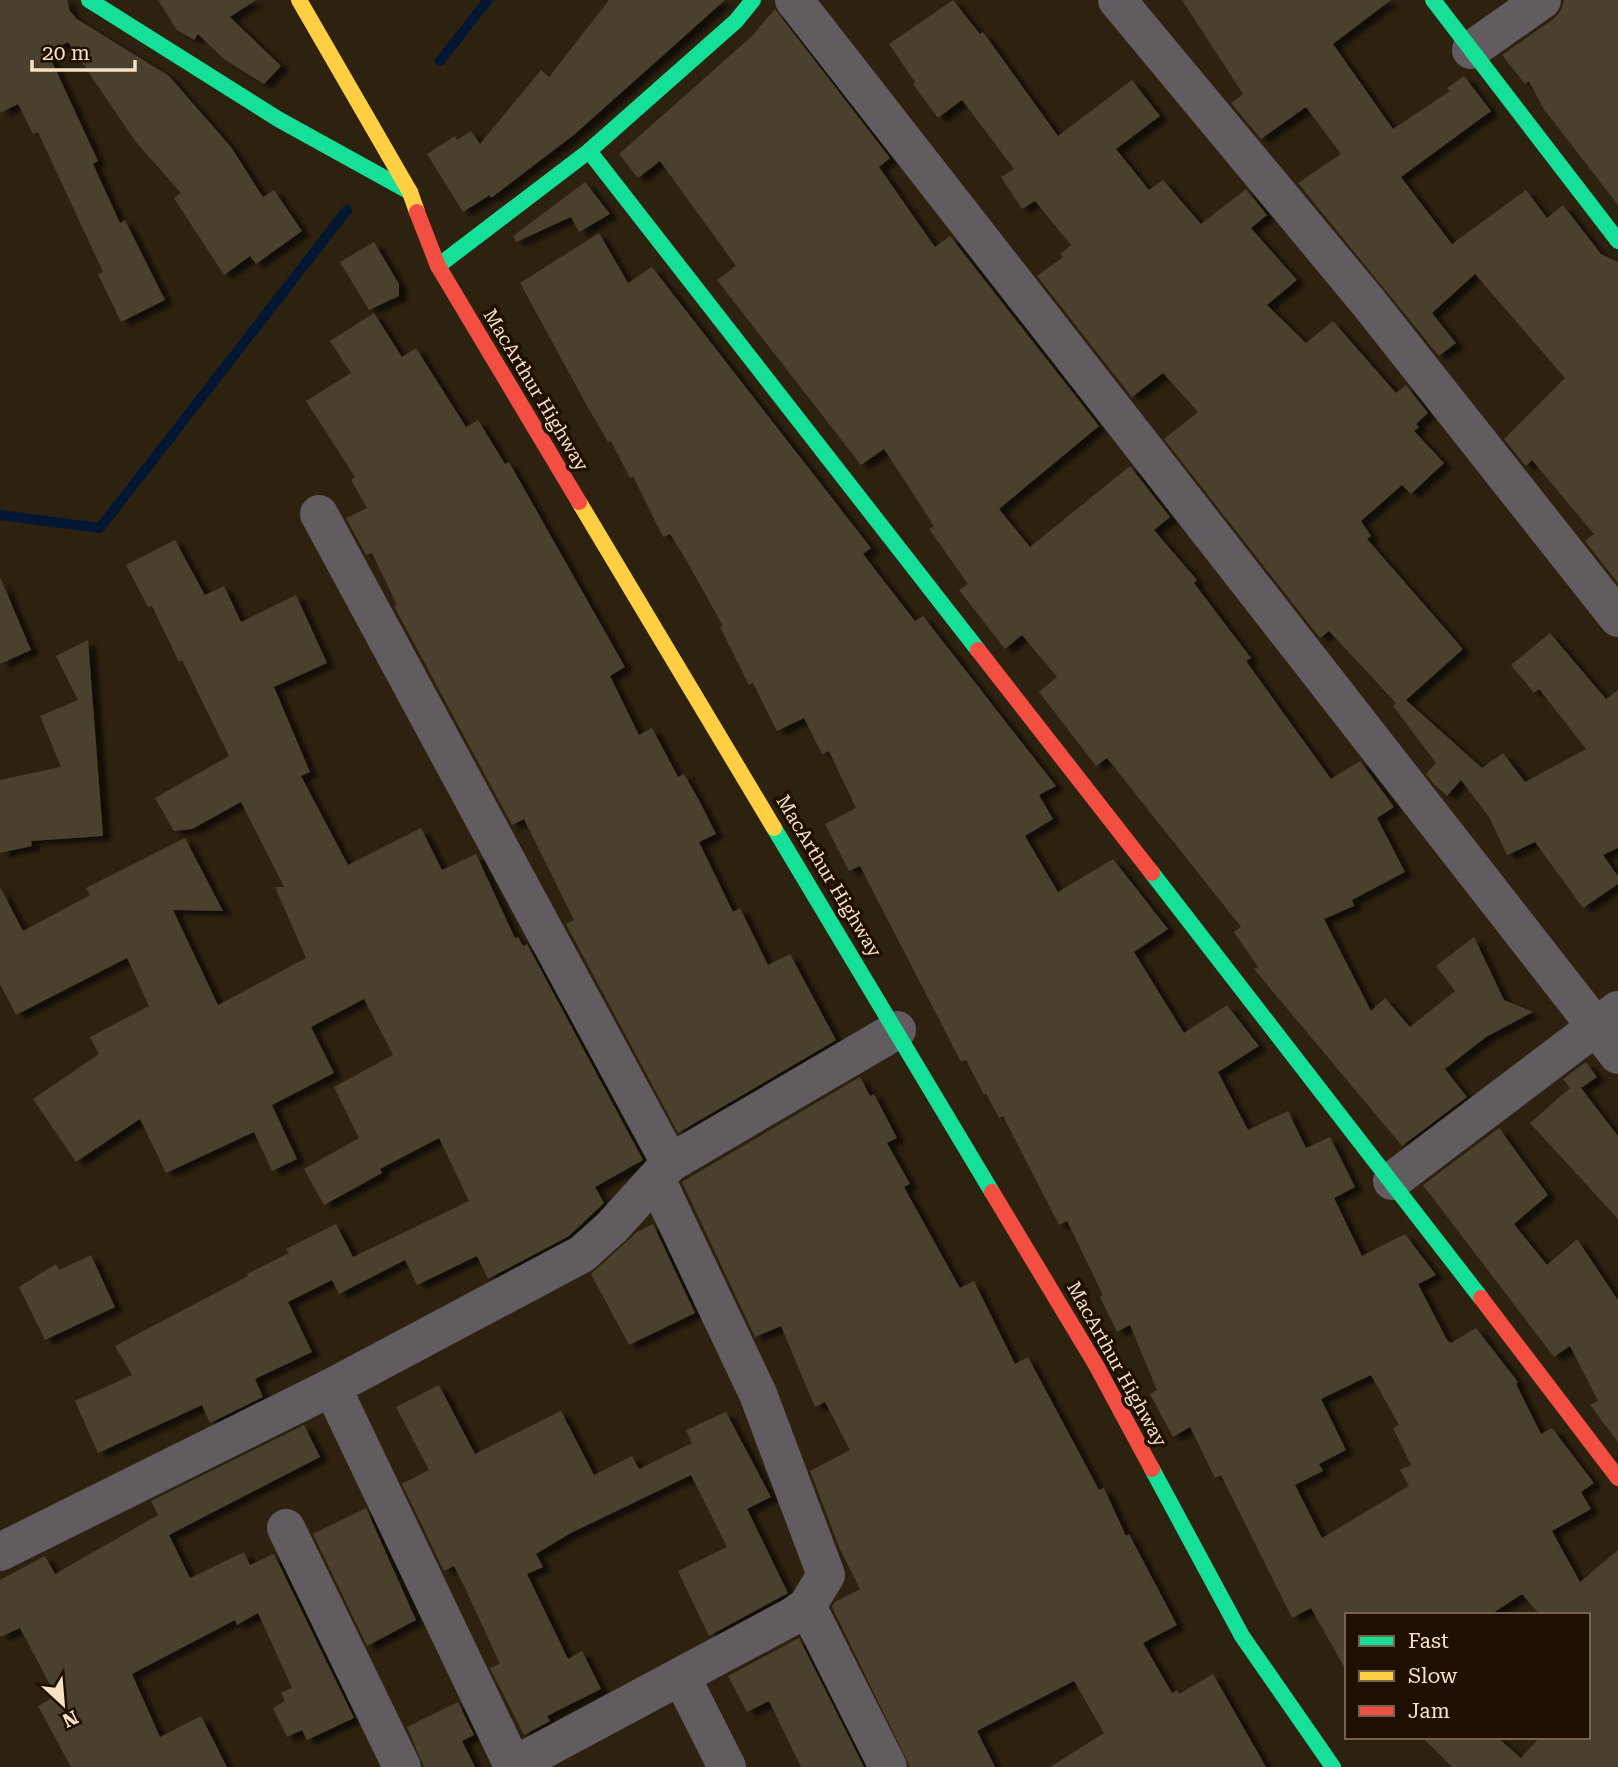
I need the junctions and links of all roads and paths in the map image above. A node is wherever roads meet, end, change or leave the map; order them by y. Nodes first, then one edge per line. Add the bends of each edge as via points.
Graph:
1 (89, 0) edge
2 (299, 0) edge
3 (753, 0) edge
4 (794, 0) edge
5 (1116, 0) edge
6 (1433, 0) edge
7 (1542, 0) edge
8 (1471, 50) junction
9 (589, 151) junction
10 (410, 192) junction
11 (1618, 241) edge
12 (438, 266) junction
13 (319, 514) dead end
14 (1618, 618) edge
15 (897, 1030) junction
16 (1611, 1031) edge
17 (663, 1171) junction
18 (1392, 1181) junction
19 (332, 1387) junction
20 (1618, 1478) edge
21 (286, 1528) dead end
22 (0, 1552) edge
23 (807, 1606) junction
24 (682, 1678) junction
25 (402, 1767) edge
26 (512, 1767) edge
27 (727, 1767) edge
28 (888, 1767) edge
29 (1333, 1767) edge

1 - 10 main road via 278,119
2 - 10 main road, MacArthur Highway
3 - 9 main road via 736,21
4 - 16 street
5 - 14 street via 1368,302
6 - 8 main road
7 - 8 street
8 - 11 main road
9 - 12 main road
9 - 18 main road
10 - 12 main road, MacArthur Highway
12 - 15 main road, MacArthur Highway
13 - 17 street
15 - 17 street
15 - 29 main road, MacArthur Highway via 1096,1365 1242,1636
16 - 18 street
17 - 19 street via 582,1254
17 - 23 street via 758,1394 826,1575
18 - 20 main road
19 - 22 street
19 - 26 street
21 - 25 street
23 - 24 street
23 - 28 street
24 - 26 street
24 - 27 street

